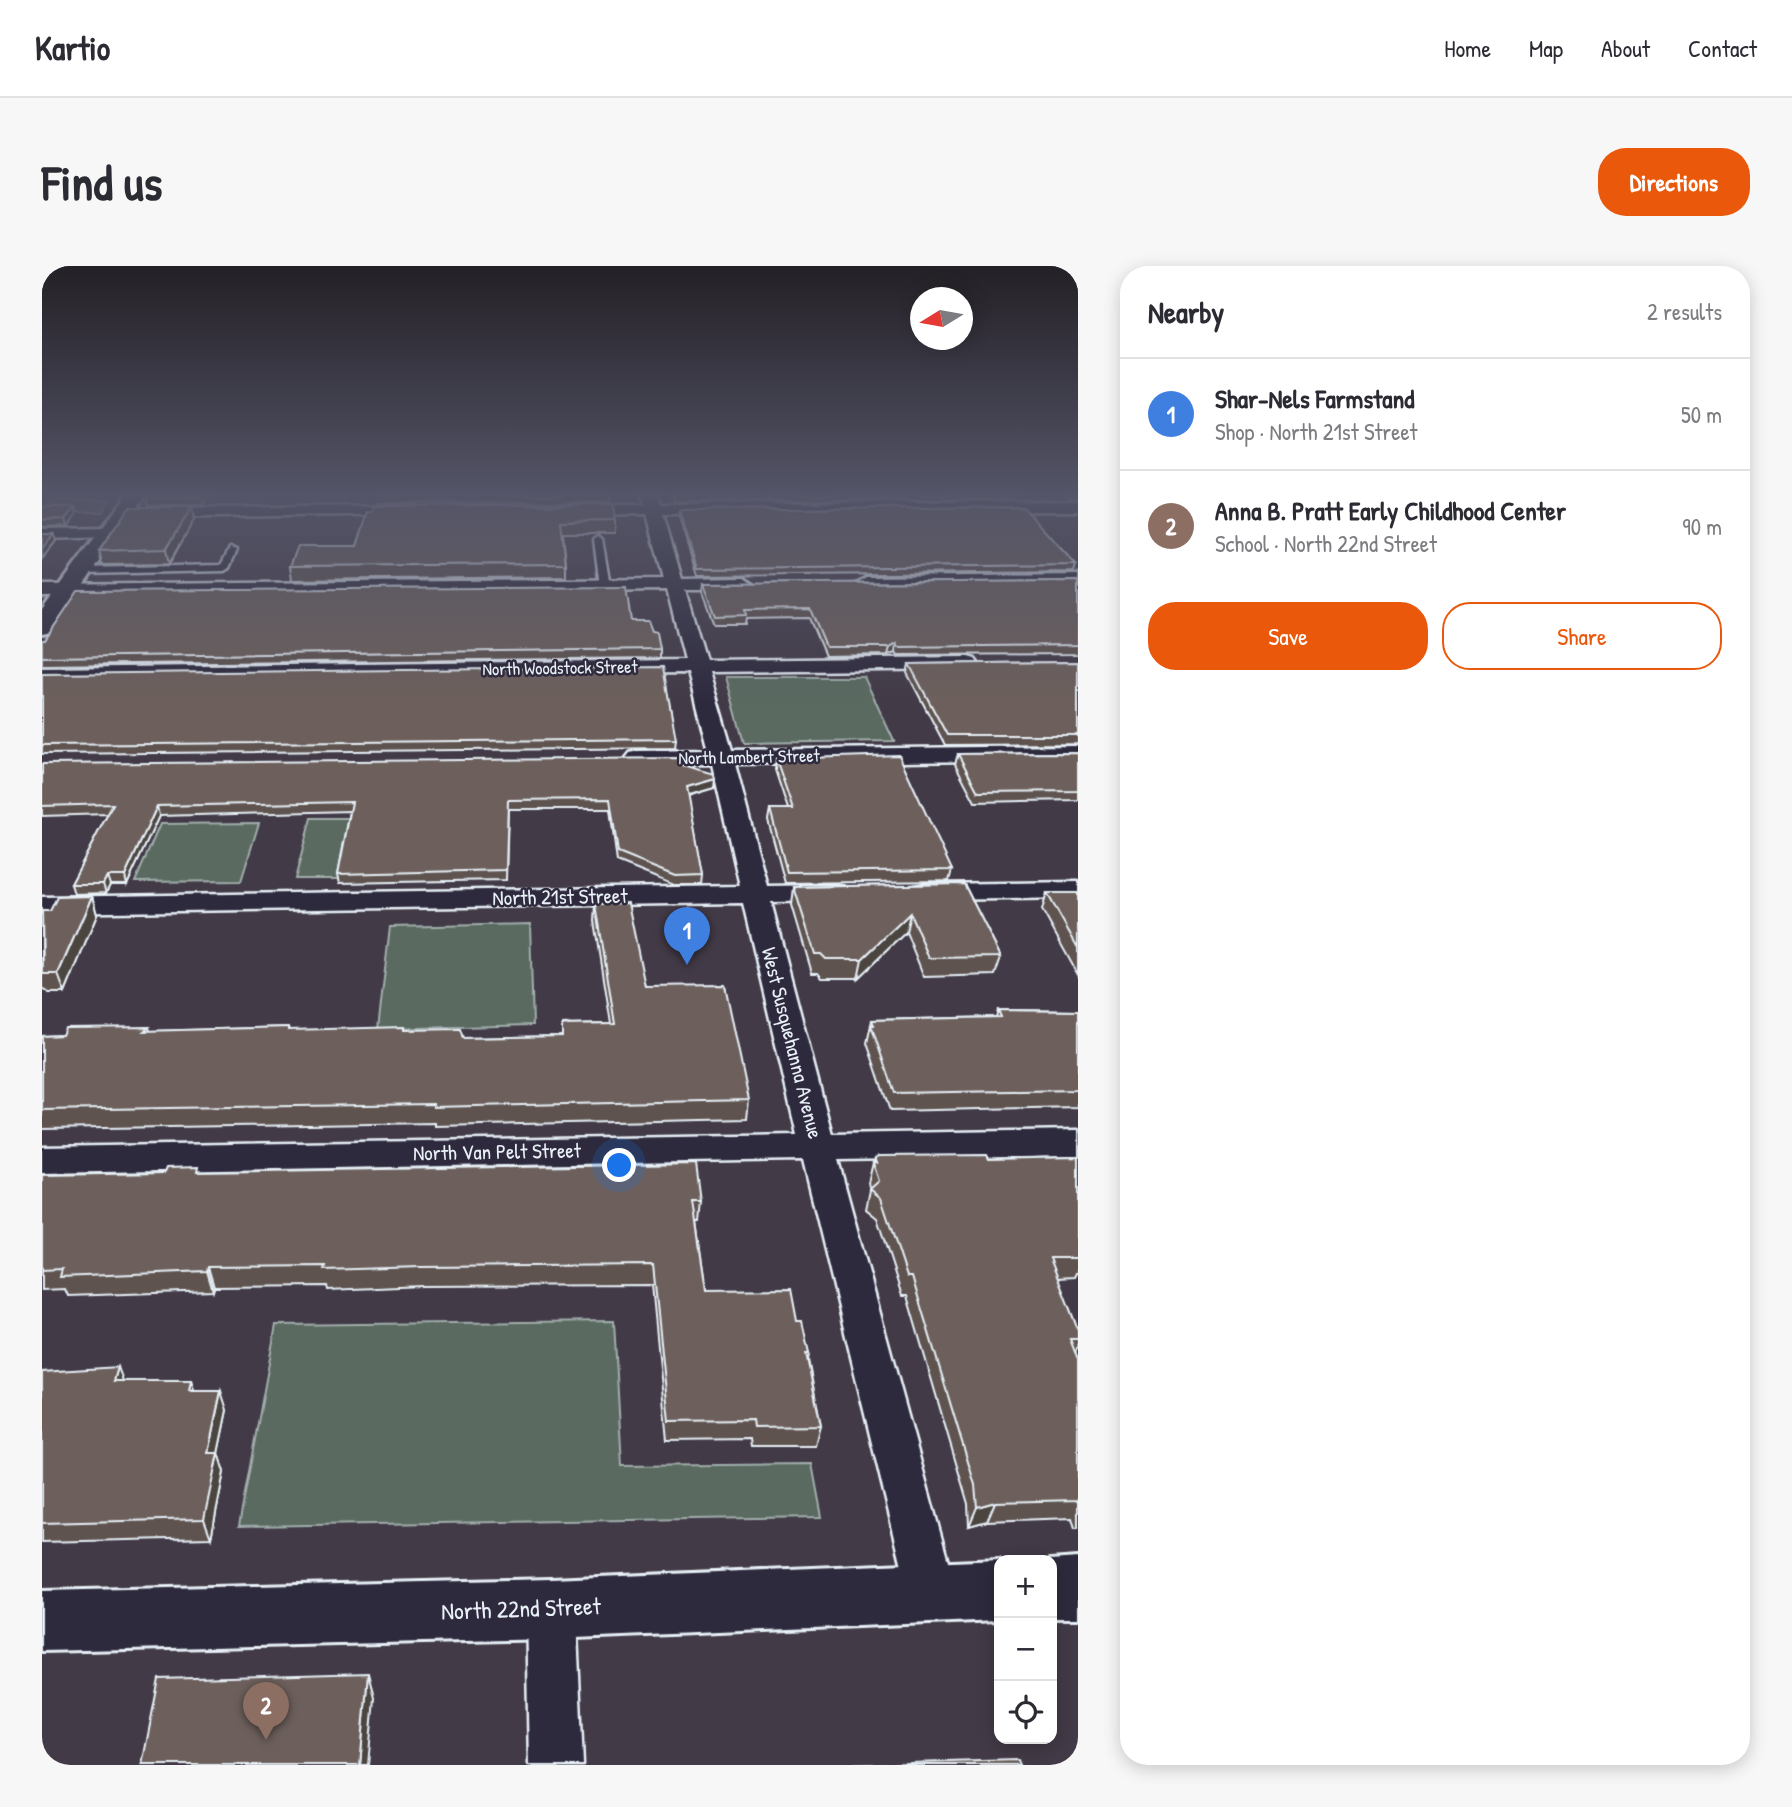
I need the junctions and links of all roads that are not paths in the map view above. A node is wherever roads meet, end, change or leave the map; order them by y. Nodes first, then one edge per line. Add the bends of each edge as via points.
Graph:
1 (86, 565) edge
2 (226, 565) edge
3 (602, 565) edge
4 (669, 565) edge
5 (82, 570) junction
6 (1078, 581) edge
7 (842, 583) edge
8 (758, 584) edge
9 (675, 585) junction
10 (605, 586) junction
11 (42, 591) edge
12 (68, 591) junction
13 (42, 627) edge
14 (982, 663) edge
15 (695, 666) junction
16 (42, 674) edge
17 (1078, 753) edge
18 (722, 758) junction
19 (611, 759) edge
20 (1078, 890) edge
21 (903, 892) edge
22 (862, 893) edge
23 (755, 895) junction
24 (42, 905) edge
25 (1078, 1143) edge
26 (817, 1146) junction
27 (42, 1160) edge
28 (1078, 1588) edge
29 (1057, 1589) edge
30 (994, 1590) edge
31 (932, 1591) junction
32 (551, 1609) junction
33 (42, 1621) edge
34 (556, 1765) edge

1 - 5 main road
2 - 5 lane
3 - 10 lane
4 - 9 street, West Susquehanna Avenue
5 - 12 main road
6 - 7 street
8 - 9 street
9 - 10 street
9 - 15 street, West Susquehanna Avenue
10 - 12 street
11 - 12 street
12 - 13 main road
14 - 15 street, North Woodstock Street
15 - 16 street, North Woodstock Street
15 - 18 street, West Susquehanna Avenue
17 - 18 street, North Lambert Street
18 - 19 street, North Lambert Street
18 - 23 street, West Susquehanna Avenue
20 - 21 street
22 - 23 street, North 21st Street
23 - 24 street, North 21st Street
23 - 26 street, West Susquehanna Avenue
25 - 26 street, North Van Pelt Street
26 - 27 street, North Van Pelt Street
26 - 31 street, West Susquehanna Avenue
28 - 29 main road
30 - 31 main road, North 22nd Street
31 - 32 main road, North 22nd Street
32 - 33 main road, North 22nd Street
32 - 34 street

